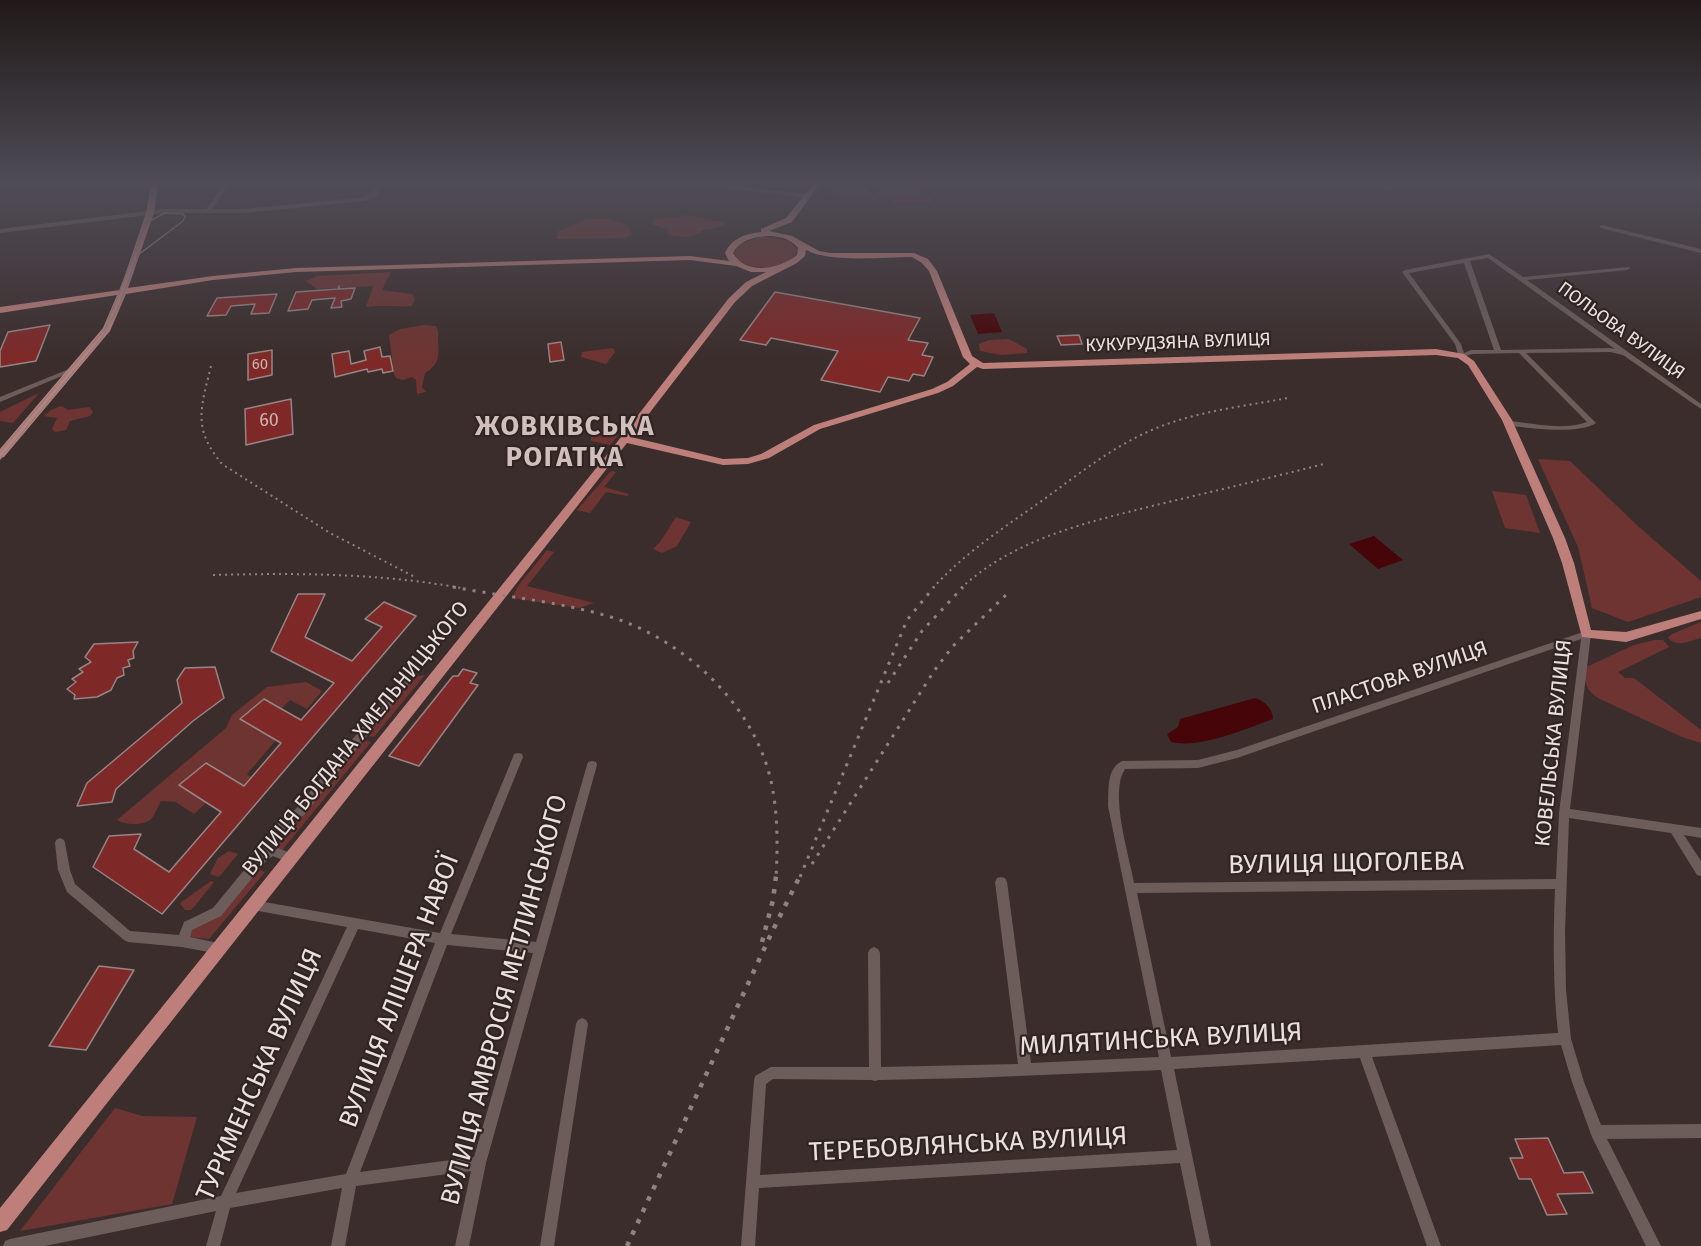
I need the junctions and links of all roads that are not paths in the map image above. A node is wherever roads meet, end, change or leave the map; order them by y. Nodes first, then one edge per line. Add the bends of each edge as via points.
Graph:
1 (140, 242) edge
2 (737, 242) joint
3 (798, 242) joint
4 (1664, 242) edge
5 (1701, 251) edge
6 (690, 258) junction
7 (1467, 262) junction
8 (738, 264) junction
9 (779, 268) junction
10 (1627, 268) dead end
11 (1523, 279) junction
12 (750, 284) junction
13 (123, 291) junction
14 (0, 310) edge
15 (1498, 351) junction
16 (1520, 351) junction
17 (1624, 352) junction
18 (1461, 356) junction
19 (976, 364) junction
20 (74, 369) junction
21 (0, 400) edge
22 (1701, 407) edge
23 (1508, 423) junction
24 (625, 439) junction
25 (0, 455) edge
26 (1701, 615) edge
27 (1586, 634) junction
28 (410, 675) dead end
29 (518, 757) dead end
30 (592, 765) dead end
31 (1564, 813) junction
32 (1675, 830) junction
33 (1701, 833) edge
34 (60, 843) dead end
35 (272, 851) junction
36 (289, 858) junction
37 (1701, 871) edge
38 (1001, 882) dead end
39 (1561, 884) junction
40 (1130, 888) junction
41 (253, 905) junction
42 (354, 925) junction
43 (443, 939) junction
44 (182, 941) junction
45 (219, 948) junction
46 (541, 948) junction
47 (874, 953) dead end
48 (582, 1024) dead end
49 (1565, 1039) junction
50 (1364, 1051) junction
51 (1167, 1063) junction
52 (1025, 1069) junction
53 (875, 1075) junction
54 (1701, 1131) edge
55 (1597, 1132) junction
56 (1186, 1155) junction
57 (479, 1163) junction
58 (350, 1180) junction
59 (753, 1182) junction
60 (225, 1202) junction
61 (0, 1223) edge
62 (10, 1246) edge
63 (213, 1246) edge
64 (338, 1246) edge
65 (462, 1246) edge
66 (546, 1246) edge
67 (748, 1246) edge
68 (1204, 1246) edge
69 (1434, 1246) edge
70 (1654, 1246) edge

1 - 13 main road
2 - 6 main road
2 - 8 main road via 729,253
3 - 9 main road, ВУЛИЦЯ БОГДАНА ХМЕЛЬНИЦЬКОГО via 801,256
3 - 19 main road via 817,253 830,255 914,255 925,261 933,271 968,357
4 - 5 street
6 - 8 main road
6 - 13 main road via 338,268 245,274
7 - 11 street, ПОЛЬОВА ВУЛИЦЯ via 1489,256
7 - 15 street
7 - 18 street, КОВЕЛЬСЬКА ВУЛИЦЯ via 1405,272 1458,344
8 - 9 main road via 754,269
8 - 12 main road
9 - 12 main road, ВУЛИЦЯ БОГДАНА ХМЕЛЬНИЦЬКОГО
10 - 11 street, ПОЛЬОВА ВУЛИЦЯ
11 - 17 street, ПОЛЬОВА ВУЛИЦЯ
12 - 24 main road, ВУЛИЦЯ БОГДАНА ХМЕЛЬНИЦЬКОГО via 732,300
13 - 14 main road
13 - 20 main road via 107,329
15 - 16 street, КУКУРУДЗЯНА ВУЛИЦЯ
15 - 18 street, КУКУРУДЗЯНА ВУЛИЦЯ
16 - 17 street, КУКУРУДЗЯНА ВУЛИЦЯ
16 - 23 street via 1592,423 1563,427
17 - 22 street, ПОЛЬОВА ВУЛИЦЯ
18 - 19 main road, КУКУРУДЗЯНА ВУЛИЦЯ via 1436,352 991,367
18 - 23 main road, КОВЕЛЬСЬКА ВУЛИЦЯ via 1477,369
19 - 24 main road via 935,391 818,427 748,461 723,462
20 - 21 street
20 - 25 main road
23 - 27 main road, КОВЕЛЬСЬКА ВУЛИЦЯ via 1568,563
24 - 36 main road, ВУЛИЦЯ БОГДАНА ХМЕЛЬНИЦЬКОГО
26 - 27 main road, ПЛАСТОВА ВУЛИЦЯ via 1626,638
27 - 31 street, КОВЕЛЬСЬКА ВУЛИЦЯ
27 - 40 street, ПЛАСТОВА ВУЛИЦЯ via 1237,754 1198,764 1122,765 1115,775 1113,806
28 - 35 street via 300,812 286,820 269,840 267,848
29 - 43 street, ВУЛИЦЯ АЛІШЕРА НАВОЇ
30 - 46 street, ВУЛИЦЯ АМВРОСІЯ МЕТЛИНСЬКОГО
31 - 32 street
31 - 39 street, КОВЕЛЬСЬКА ВУЛИЦЯ
32 - 33 street
32 - 37 street
34 - 44 street via 71,888 128,936
35 - 36 street
35 - 44 street via 262,857 217,912 188,926
36 - 41 main road, ВУЛИЦЯ БОГДАНА ХМЕЛЬНИЦЬКОГО
38 - 52 street
39 - 40 street, ВУЛИЦЯ ЩОГОЛЕВА
39 - 49 street, КОВЕЛЬСЬКА ВУЛИЦЯ via 1558,932
40 - 51 street
41 - 42 street
41 - 45 main road, ВУЛИЦЯ БОГДАНА ХМЕЛЬНИЦЬКОГО
42 - 43 street
42 - 60 street, ТУРКМЕНСЬКА ВУЛИЦЯ
43 - 46 street
43 - 58 street, ВУЛИЦЯ АЛІШЕРА НАВОЇ
44 - 45 street
45 - 61 main road, ВУЛИЦЯ БОГДАНА ХМЕЛЬНИЦЬКОГО
46 - 57 street, ВУЛИЦЯ АМВРОСІЯ МЕТЛИНСЬКОГО
47 - 53 street
48 - 66 street
49 - 50 street, МИЛЯТИНСЬКА ВУЛИЦЯ
49 - 55 street, КОВЕЛЬСЬКА ВУЛИЦЯ
50 - 51 street, МИЛЯТИНСЬКА ВУЛИЦЯ
50 - 69 street
51 - 52 street, МИЛЯТИНСЬКА ВУЛИЦЯ
51 - 56 street
52 - 53 street, МИЛЯТИНСЬКА ВУЛИЦЯ
53 - 59 street, МИЛЯТИНСЬКА ВУЛИЦЯ via 771,1073 760,1081
54 - 55 street
55 - 70 street, КОВЕЛЬСЬКА ВУЛИЦЯ
56 - 59 street, ТЕРЕБОВЛЯНСЬКА ВУЛИЦЯ
56 - 68 street
57 - 58 street
57 - 65 street, ВУЛИЦЯ АМВРОСІЯ МЕТЛИНСЬКОГО
58 - 60 street
58 - 64 street, ВУЛИЦЯ АЛІШЕРА НАВОЇ
59 - 67 street
60 - 62 street
60 - 63 street, ТУРКМЕНСЬКА ВУЛИЦЯ

